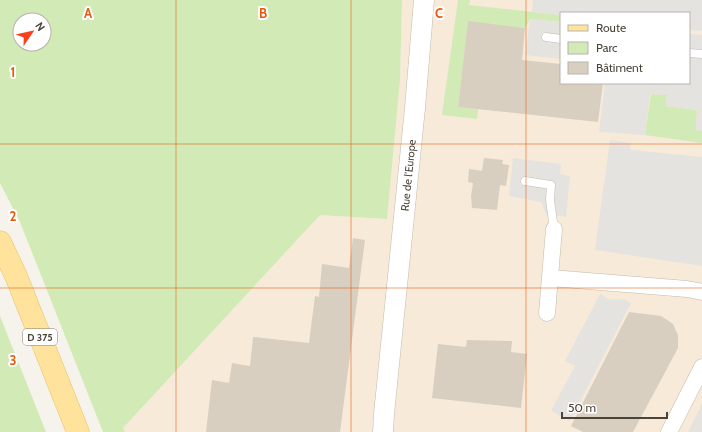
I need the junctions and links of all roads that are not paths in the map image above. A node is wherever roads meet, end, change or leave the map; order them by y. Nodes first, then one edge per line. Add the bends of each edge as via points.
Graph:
1 (424, 0) edge
2 (546, 38) dead end
3 (560, 39) edge
4 (690, 52) edge
5 (702, 54) edge
6 (525, 181) dead end
7 (554, 229) joint
8 (0, 242) edge
9 (551, 278) junction
10 (702, 292) edge
11 (548, 313) dead end
12 (702, 367) edge
13 (382, 430) edge
14 (78, 432) edge
15 (669, 432) edge

1 - 13 street, Rue de l'Europe
2 - 3 lane
4 - 5 lane
6 - 7 lane via 551,186
7 - 9 street
8 - 14 main road, D 375
9 - 10 street
9 - 11 street
12 - 15 street

